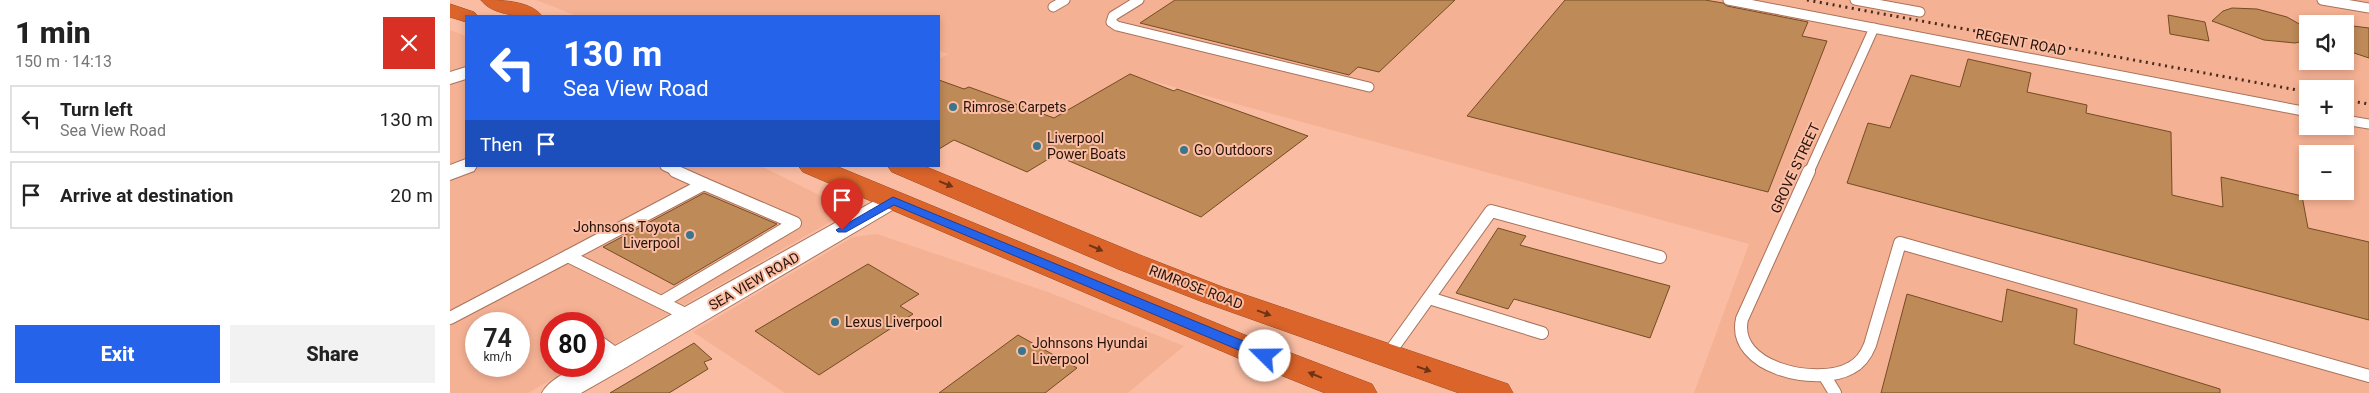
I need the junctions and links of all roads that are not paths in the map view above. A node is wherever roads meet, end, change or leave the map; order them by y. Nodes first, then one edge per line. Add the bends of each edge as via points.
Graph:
1 (491, 0) edge
2 (1064, 0) edge
3 (1139, 0) edge
4 (1728, 0) edge
5 (1855, 0) edge
6 (2322, 0) edge
7 (1053, 6) dead end
8 (2369, 8) edge
9 (450, 10) edge
10 (1920, 12) dead end
11 (465, 15) edge
12 (528, 15) edge
13 (1874, 28) junction
14 (465, 73) edge
15 (450, 78) edge
16 (1369, 87) dead end
17 (2299, 110) edge
18 (2354, 122) edge
19 (2369, 124) edge
20 (465, 166) edge
21 (667, 167) edge
22 (814, 167) edge
23 (903, 167) edge
24 (450, 173) edge
25 (704, 184) junction
26 (893, 200) junction
27 (568, 256) junction
28 (1660, 256) dead end
29 (1429, 298) junction
30 (450, 318) edge
31 (676, 318) junction
32 (1542, 333) dead end
33 (605, 353) edge
34 (1387, 356) junction
35 (1824, 375) junction
36 (2369, 376) edge
37 (576, 377) edge
38 (558, 393) edge
39 (1360, 393) edge
40 (1496, 393) edge
41 (1835, 393) edge

1 - 12 highway
2 - 7 lane
3 - 16 lane via 1114,16 1111,22
4 - 13 lane, REGENT ROAD
5 - 10 lane
6 - 8 lane
9 - 11 highway
13 - 17 lane, REGENT ROAD
13 - 35 lane, GROVE STREET via 1742,319 1740,333 1746,347 1764,363 1794,374
14 - 15 street
18 - 19 lane
20 - 24 street
21 - 25 lane
22 - 26 highway
23 -> 34 highway, RIMROSE ROAD via 1138,265
25 - 27 lane
25 - 31 lane via 795,223
26 - 31 street, SEA VIEW ROAD
39 -> 26 highway
27 - 30 lane
27 - 31 lane
28 - 29 lane via 1491,210
29 - 32 lane
29 - 34 lane
31 - 33 street, SEA VIEW ROAD
34 -> 40 highway, RIMROSE ROAD
35 - 36 lane via 1847,370 1863,359 1900,243
35 - 41 lane
37 - 38 street, SEA VIEW ROAD

